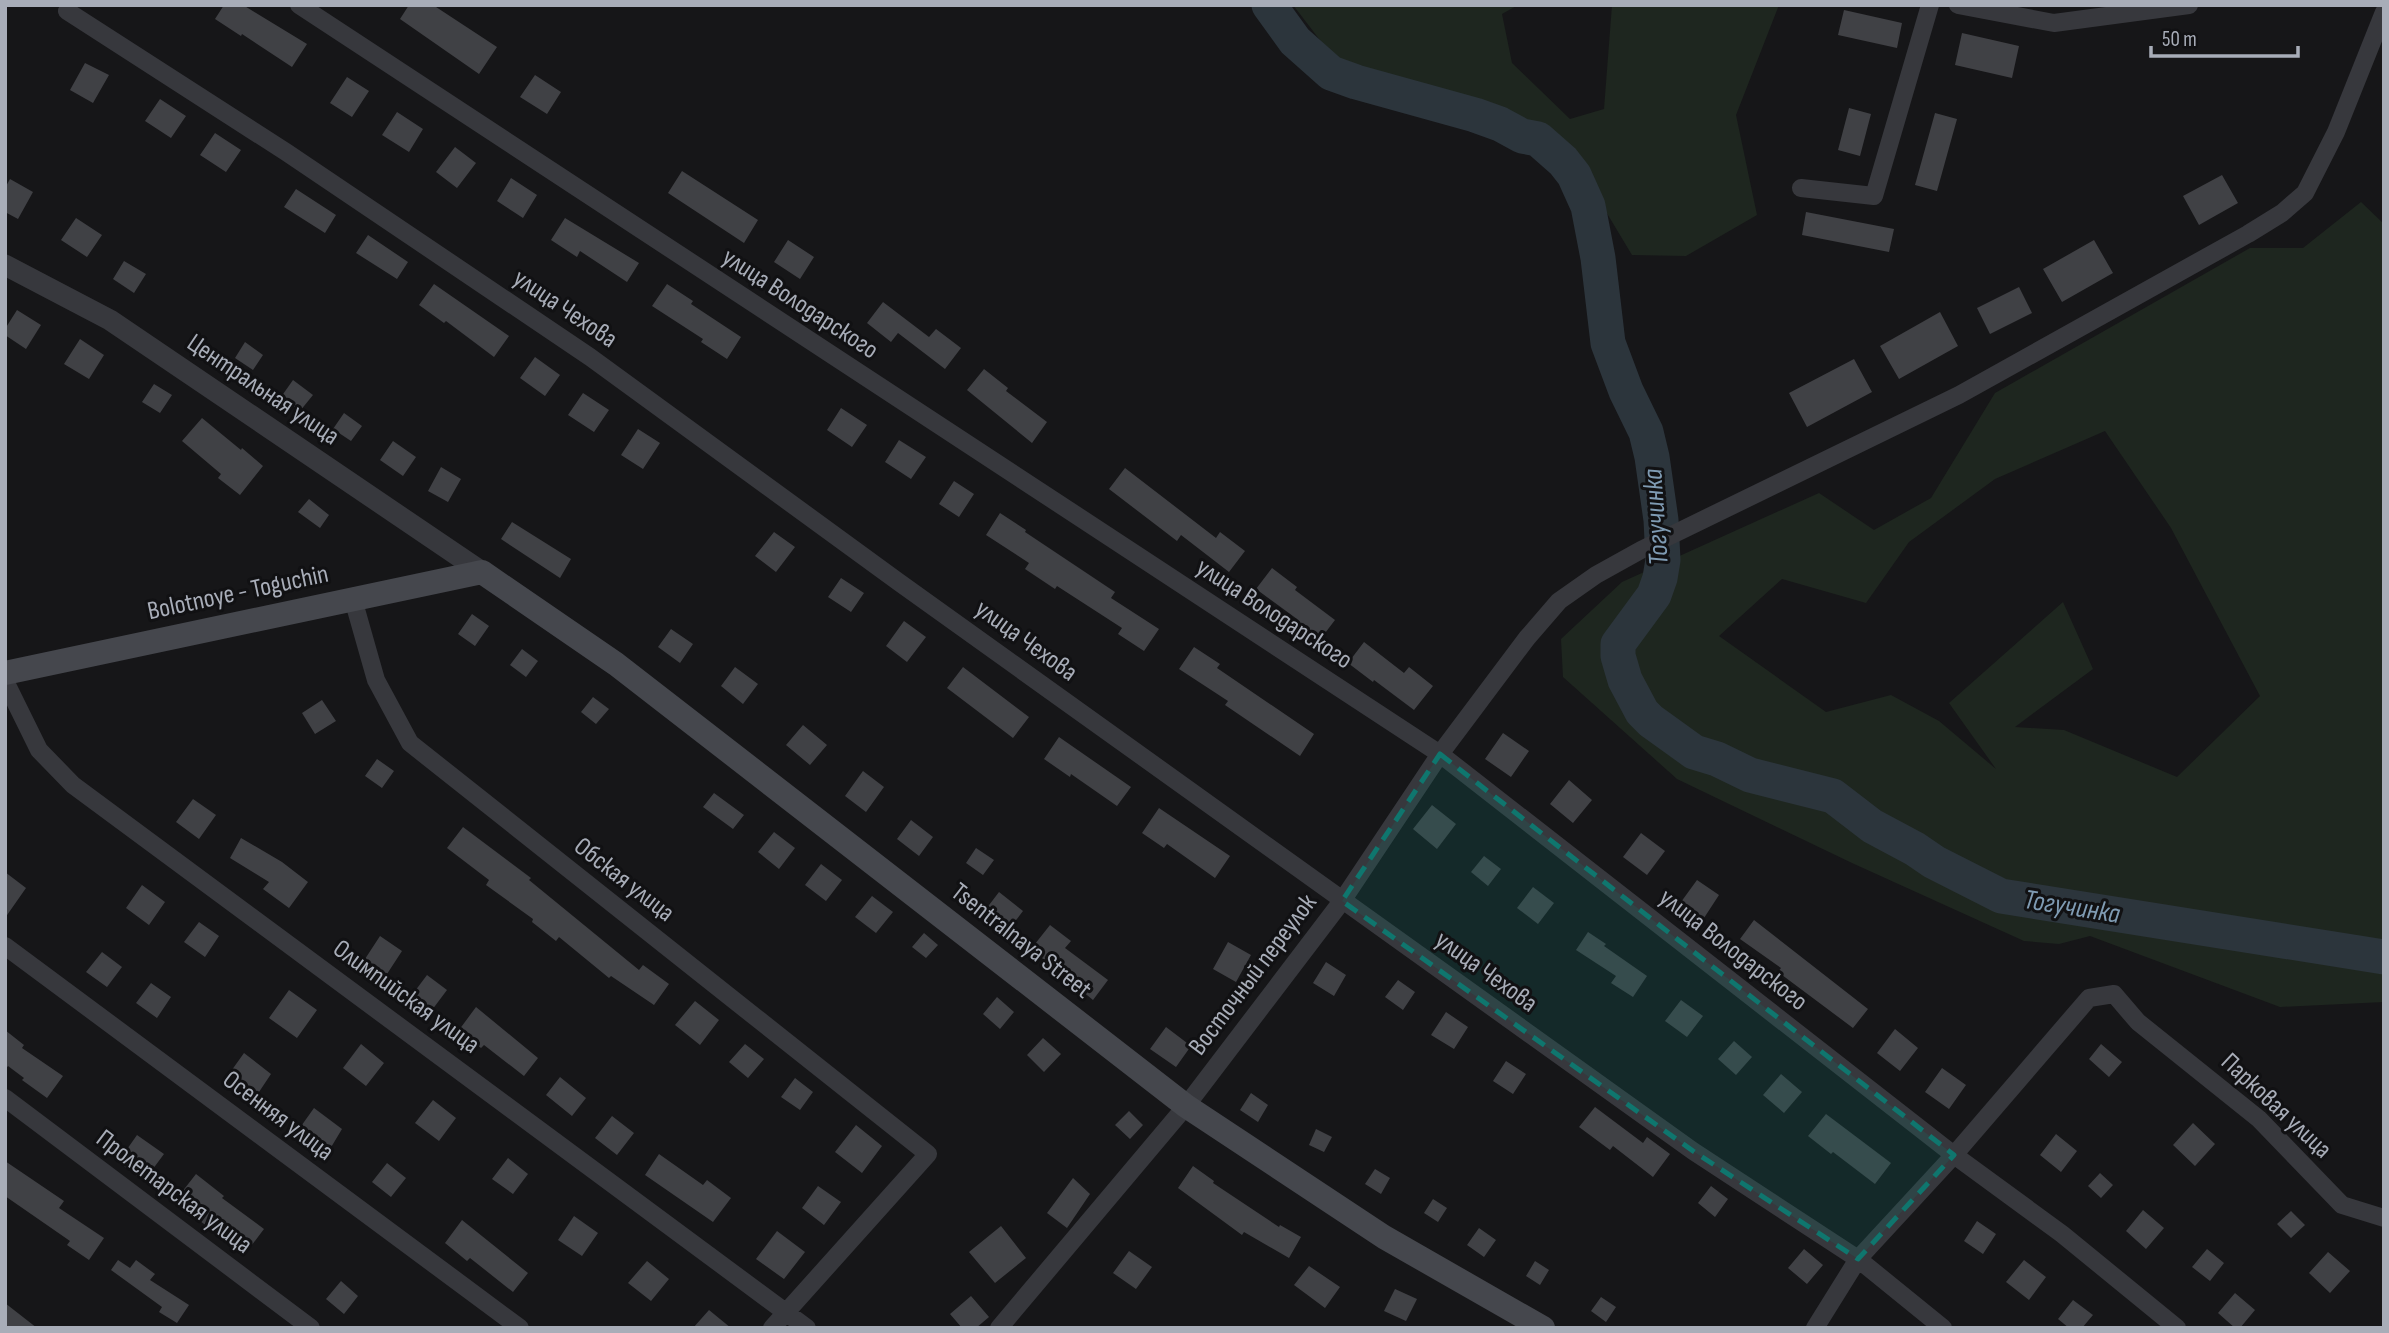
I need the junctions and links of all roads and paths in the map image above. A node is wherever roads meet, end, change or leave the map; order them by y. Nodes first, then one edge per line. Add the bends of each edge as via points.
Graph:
1 (299, 5) edge
2 (1930, 5) edge
3 (1958, 5) edge
4 (2189, 5) edge
5 (67, 11) dead end
6 (2384, 12) edge
7 (1801, 188) dead end
8 (5, 265) edge
9 (482, 572) junction
10 (353, 599) junction
11 (5, 673) edge
12 (5, 681) edge
13 (1440, 754) junction
14 (1342, 901) junction
15 (5, 946) edge
16 (5, 1098) edge
17 (1186, 1106) junction
18 (1954, 1155) junction
19 (2384, 1218) edge
20 (1858, 1259) junction
21 (786, 1311) junction
22 (311, 1328) edge
23 (520, 1328) edge
24 (772, 1328) edge
25 (807, 1328) edge
26 (999, 1328) edge
27 (1544, 1328) edge
28 (1815, 1328) edge
29 (1944, 1328) edge
30 (2177, 1328) edge

1 - 13 street, улица Володарского
2 - 7 street via 1874,196
3 - 4 street via 2054,23
5 - 14 street, улица Чехова via 590,357
6 - 13 street, Восточный переулок via 2336,132 2305,193 2282,213 1959,395 1596,575 1559,601
8 - 9 street, Центральная улица via 110,320
9 - 10 main road, Bolotnoye - Toguchin
9 - 17 main road, Tsentralnaya Street via 616,664
10 - 11 main road, Bolotnoye - Toguchin
10 - 21 street, Обская улица via 376,680 410,743 928,1154
12 - 21 street, Олимпийская улица via 39,750 73,785
13 - 14 street, Восточный переулок
13 - 18 street, улица Володарского
14 - 17 street, Восточный переулок
14 - 20 street, улица Чехова via 1693,1152
15 - 23 street, Осенняя улица
16 - 22 street, Пролетарская улица
17 - 26 street, Восточный переулок
17 - 27 main road, Tsentralnaya Street via 1384,1237
18 - 19 street, Парковая улица via 2088,999 2114,994 2138,1022 2259,1119 2342,1205
18 - 20 street
18 - 30 street, улица Володарского via 2062,1234
20 - 28 street
20 - 29 street, улица Чехова
21 - 24 street
21 - 25 street, Олимпийская улица

